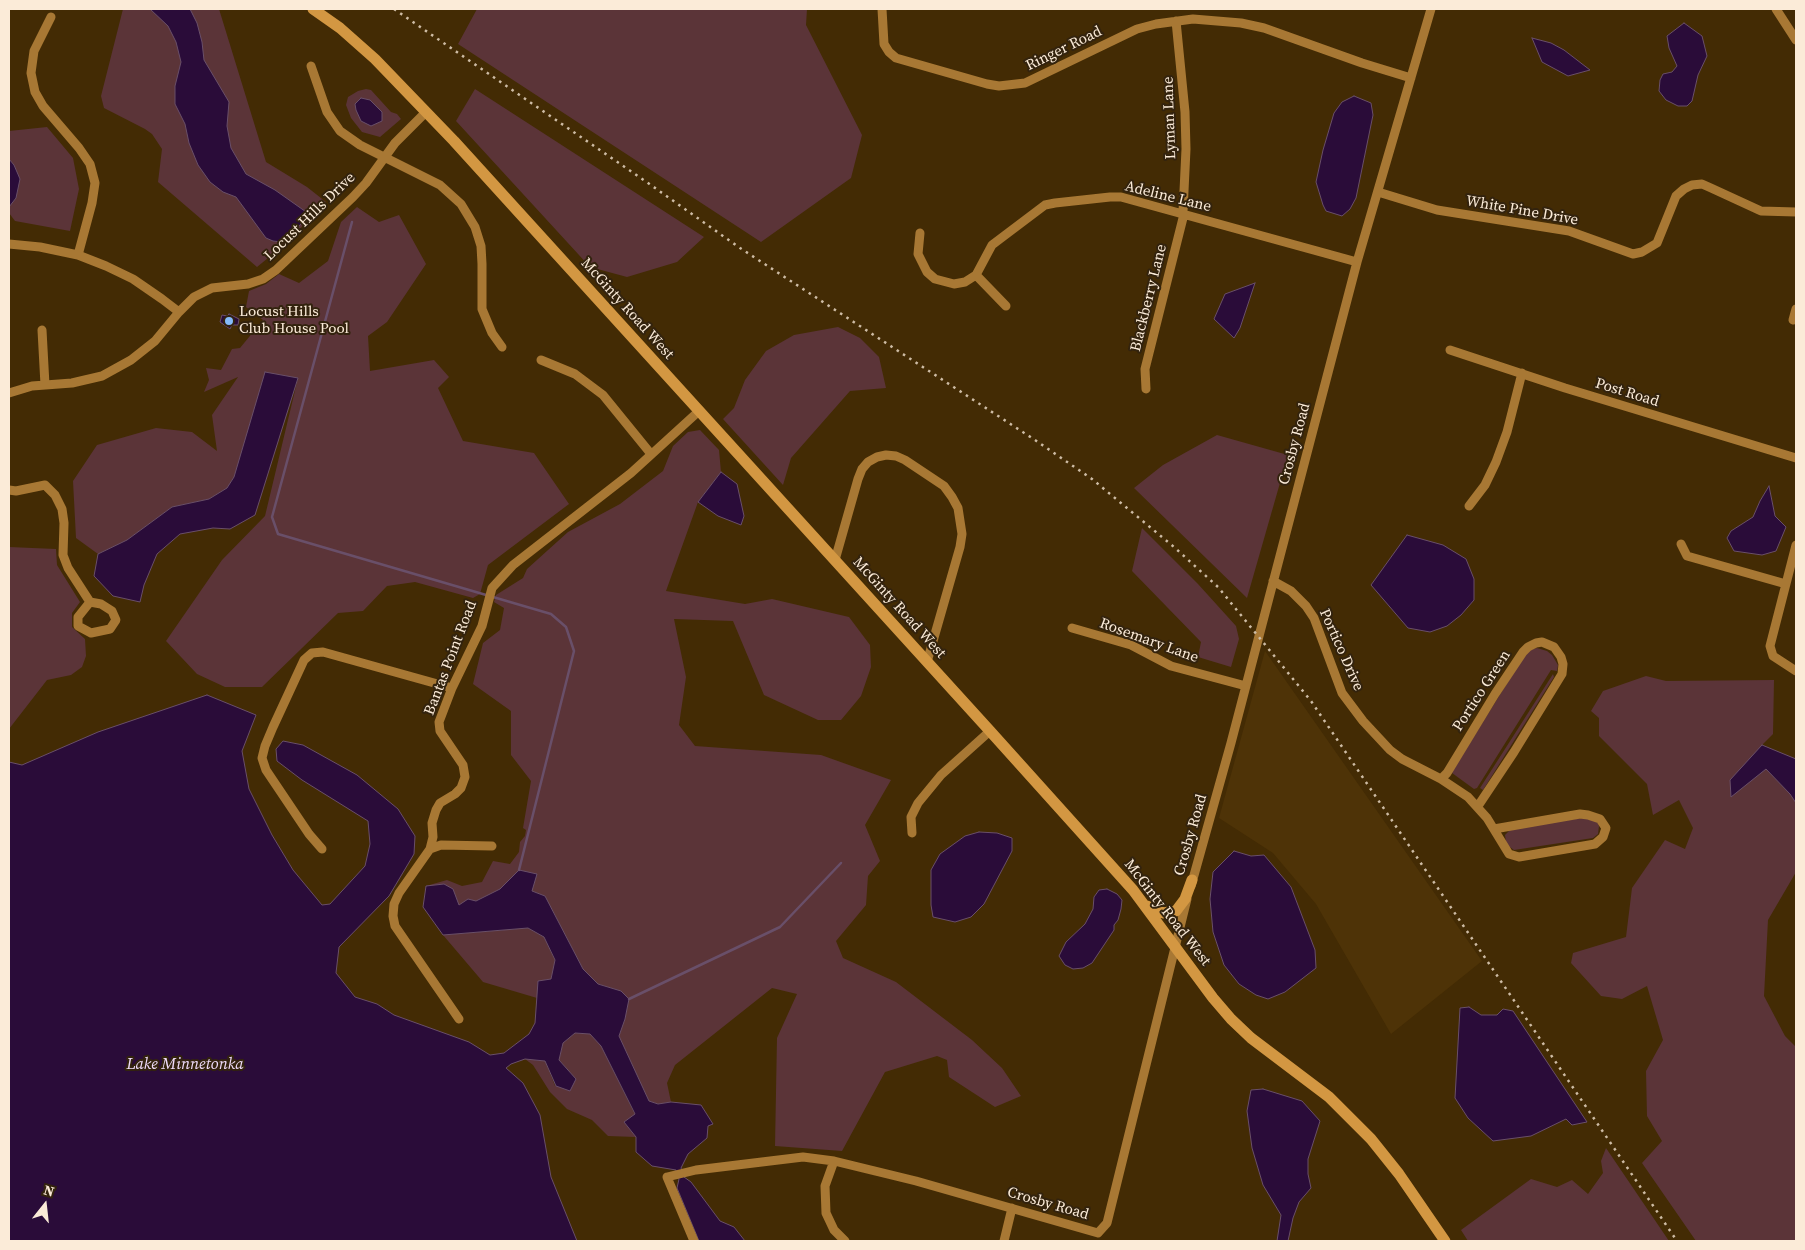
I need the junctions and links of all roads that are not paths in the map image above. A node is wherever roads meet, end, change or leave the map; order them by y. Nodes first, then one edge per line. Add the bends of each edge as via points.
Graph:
1 (313, 9) edge
2 (882, 9) edge
3 (1431, 9) edge
4 (1776, 9) edge
5 (51, 17) dead end
6 (1176, 21) junction
7 (1796, 40) edge
8 (311, 66) dead end
9 (1411, 78) junction
10 (426, 112) junction
11 (386, 157) junction
12 (1378, 192) junction
13 (1796, 212) edge
14 (1184, 214) junction
15 (920, 233) dead end
16 (9, 244) edge
17 (78, 255) junction
18 (1357, 262) junction
19 (976, 275) junction
20 (1006, 306) dead end
21 (1796, 309) edge
22 (179, 312) junction
23 (1793, 320) dead end
24 (42, 330) dead end
25 (502, 347) dead end
26 (1450, 350) dead end
27 (541, 360) dead end
28 (1522, 373) junction
29 (45, 385) junction
30 (1146, 389) dead end
31 (9, 393) edge
32 (699, 411) junction
33 (651, 454) junction
34 (1796, 458) edge
35 (9, 490) edge
36 (1470, 506) dead end
37 (1681, 544) dead end
38 (1796, 545) edge
39 (835, 560) junction
40 (1273, 580) junction
41 (1786, 584) junction
42 (90, 602) dead end
43 (1072, 628) dead end
44 (928, 662) junction
45 (1796, 671) edge
46 (1246, 686) junction
47 (452, 688) junction
48 (990, 731) junction
49 (1441, 778) junction
50 (1478, 806) junction
51 (1494, 829) junction
52 (912, 833) dead end
53 (492, 846) dead end
54 (322, 849) dead end
55 (430, 849) junction
56 (1192, 880) junction
57 (1144, 903) junction
58 (1175, 944) junction
59 (458, 1019) dead end
60 (834, 1161) junction
61 (1012, 1208) junction
62 (694, 1241) edge
63 (845, 1241) edge
64 (1004, 1241) edge
65 (1444, 1241) edge

1 - 10 main road, McGinty Road West via 376,59
2 - 6 street, Ringer Road via 884,44 896,58 999,86 1026,83 1137,29
3 - 9 street, Crosby Road
4 - 7 street
5 - 17 street via 34,51 30,73 34,92 43,106 90,164 94,183 92,203
6 - 9 street, Ringer Road via 1218,20 1264,28
6 - 14 street, Lyman Lane via 1185,112
8 - 11 street via 327,112 340,131
9 - 12 street, Crosby Road
10 - 11 street, Locust Hills Drive via 395,143
10 - 32 main road, McGinty Road West
11 - 22 street, Locust Hills Drive via 353,197 276,270 248,284 212,288 194,297
11 - 25 street via 440,184 465,212 481,246 482,309
12 - 13 street, White Pine Drive via 1437,210 1569,231 1633,254 1657,243 1676,196 1692,185 1702,184 1761,211
12 - 18 street, Crosby Road
14 - 18 street, Adeline Lane
14 - 19 street, Adeline Lane via 1120,197 1045,205 992,245
14 - 30 street, Blackberry Lane via 1145,369
15 - 19 street via 918,254 927,272 935,279 954,284
16 - 17 street
17 - 22 street via 133,279
18 - 40 street, Crosby Road
19 - 20 street
21 - 23 street
22 - 29 street, Locust Hills Drive via 155,342 132,360 102,376
24 - 29 street
26 - 28 street, Post Road
27 - 33 street via 575,374 603,395
28 - 34 street, Post Road
28 - 36 street via 1496,462
29 - 31 street, Locust Hills Drive
32 - 33 street, Bantas Point Road
32 - 39 main road, McGinty Road West
33 - 47 street, Bantas Point Road via 512,565 492,588 482,626
35 - 42 street via 45,485 55,495 62,509 63,555
37 - 41 street via 1687,556
38 - 41 street
39 - 44 main road, McGinty Road West
39 - 44 street via 858,478 868,462 896,456 944,486 958,508 962,534
40 - 46 street, Crosby Road
40 - 49 street, Portico Drive via 1291,591 1314,618 1342,692 1363,721 1402,759
41 - 45 street via 1770,646 1773,656
43 - 46 street, Rosemary Lane via 1131,645 1171,666
44 - 48 main road, McGinty Road West
46 - 56 street, Crosby Road
47 - 54 street via 323,652 312,653 304,660 262,758 266,770
47 - 55 street, Bantas Point Road via 439,722 440,732 463,765 465,776 462,788 440,803 436,810
48 - 52 street via 941,775 918,803 911,817
48 - 57 main road, McGinty Road West
49 - 50 street, Portico Drive
49 - 50 street, Portico Green via 1523,652 1542,642 1554,648 1561,657 1562,674
50 - 51 street, Portico Drive
51 - 51 street, Portico Drive via 1509,854 1515,857 1595,844 1603,837 1606,828 1600,819 1580,814
53 - 55 street via 441,845
55 - 59 street via 399,893 393,916 395,926
56 - 57 main road via 1176,911 1163,913
56 - 58 street, Crosby Road
57 - 58 main road, McGinty Road West
58 - 61 street, Crosby Road via 1107,1223 1098,1233
58 - 65 main road, McGinty Road West via 1231,1019 1329,1097 1372,1139
60 - 61 street, Crosby Road
60 - 62 street, Crosby Road via 802,1157 750,1162 667,1177
60 - 63 street via 825,1186 826,1213 834,1230
61 - 64 street

